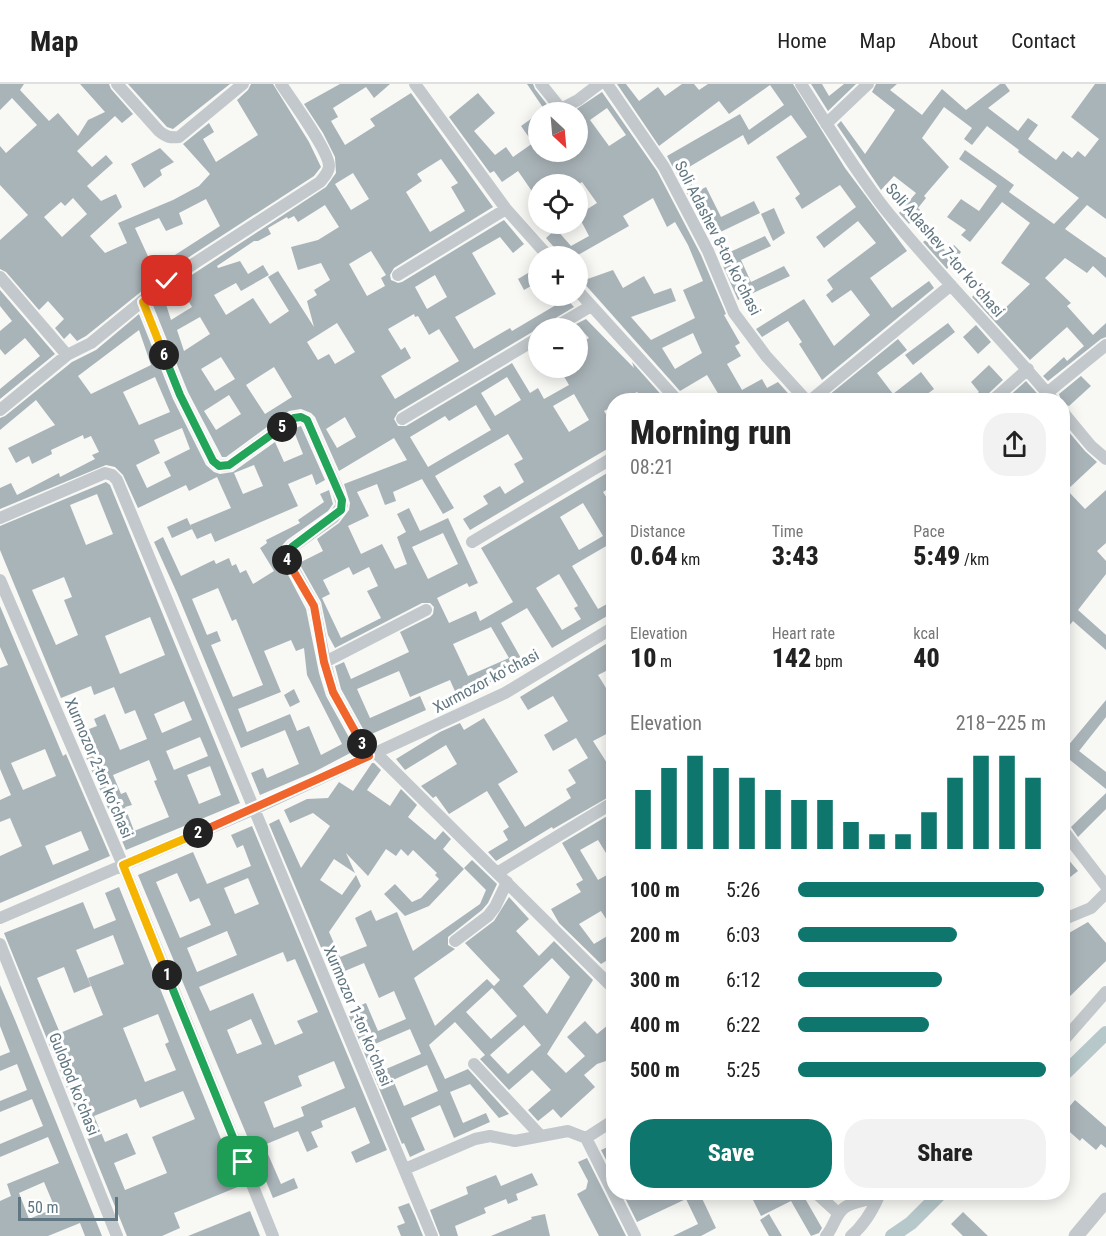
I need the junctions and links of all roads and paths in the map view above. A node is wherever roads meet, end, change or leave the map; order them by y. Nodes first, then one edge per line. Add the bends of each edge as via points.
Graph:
1 (117, 84) edge
2 (243, 84) edge
3 (280, 84) edge
4 (415, 84) edge
5 (542, 84) edge
6 (599, 84) edge
7 (607, 84) edge
8 (801, 84) edge
9 (868, 84) edge
10 (826, 124) junction
11 (506, 209) junction
12 (539, 246) edge
13 (398, 275) dead end
14 (0, 277) edge
15 (951, 285) junction
16 (143, 302) junction
17 (588, 303) edge
18 (591, 306) junction
19 (571, 318) edge
20 (528, 344) edge
21 (1106, 345) edge
22 (67, 355) junction
23 (1028, 369) junction
24 (671, 393) edge
25 (800, 393) edge
26 (820, 393) edge
27 (1001, 393) edge
28 (1047, 393) edge
29 (1054, 393) edge
30 (0, 410) edge
31 (402, 419) dead end
32 (1070, 421) edge
33 (1106, 459) edge
34 (606, 462) edge
35 (0, 518) edge
36 (472, 542) dead end
37 (0, 580) edge
38 (426, 610) dead end
39 (606, 632) edge
40 (324, 662) junction
41 (373, 755) junction
42 (606, 807) edge
43 (254, 809) junction
44 (1070, 839) edge
45 (123, 865) junction
46 (497, 873) junction
47 (507, 882) junction
48 (1106, 886) edge
49 (1106, 893) edge
50 (1070, 917) edge
51 (0, 918) edge
52 (455, 941) dead end
53 (0, 944) edge
54 (606, 974) edge
55 (601, 977) junction
56 (606, 981) edge
57 (1106, 992) edge
58 (1070, 1033) edge
59 (474, 1064) dead end
60 (606, 1125) edge
61 (540, 1135) junction
62 (586, 1137) junction
63 (405, 1169) junction
64 (606, 1177) edge
65 (617, 1200) edge
66 (824, 1200) edge
67 (864, 1200) edge
68 (878, 1200) edge
69 (1106, 1200) edge
70 (838, 1213) junction
71 (117, 1236) edge
72 (273, 1236) edge
73 (432, 1236) edge
74 (635, 1236) edge
75 (826, 1236) edge
76 (851, 1236) edge
77 (1076, 1236) edge

1 - 2 street via 159,131 172,138 179,137
3 - 16 street via 325,152 329,166 326,175 167,281
4 - 11 street
5 - 6 street via 561,109
7 - 25 street, Soli Adashev 8-tor koʻchasi via 664,167 708,252 734,314
8 - 10 street, Soli Adashev 7-tor koʻchasi
9 - 10 street
10 - 15 street, Soli Adashev 7-tor koʻchasi via 885,208
11 - 12 street
11 - 13 street
14 - 22 street
15 - 23 street, Soli Adashev 7-tor koʻchasi
15 - 26 street
16 - 22 street via 91,343
16 - 40 street via 180,395 219,466 229,465 294,418 307,420 342,505 334,517 292,547 287,558 314,606
17 - 18 street
18 - 19 street
18 - 24 street
20 - 31 street
21 - 29 street
22 - 30 street
23 - 27 street
23 - 28 street, Soli Adashev 7-tor koʻchasi
32 - 33 street
34 - 36 street
35 - 43 street, Xurmozor 1-tor koʻchasi via 105,473 117,480
37 - 45 street, Xurmozor 2-tor koʻchasi
38 - 40 street
39 - 41 street, Xurmozor koʻchasi via 505,693
40 - 41 street via 333,692
41 - 43 street, Xurmozor koʻchasi
41 - 46 street
42 - 46 street
43 - 45 street, Xurmozor koʻchasi
43 - 63 street, Xurmozor 1-tor koʻchasi
44 - 48 street
45 - 51 street, Xurmozor koʻchasi
45 - 72 street, Xurmozor 2-tor koʻchasi
46 - 47 street
47 - 52 street via 488,916
47 - 55 street
49 - 50 street via 1091,908
53 - 71 street, Gulobod koʻchasi
54 - 55 street
55 - 56 street
57 - 58 street
59 - 61 street
60 - 62 street
61 - 62 street via 568,1131
61 - 63 street via 515,1141 490,1136 475,1139
62 - 64 street
63 - 73 street, Xurmozor 1-tor koʻchasi
65 - 74 street
66 - 70 street
67 - 70 street
68 - 76 street
69 - 77 street
70 - 75 street

